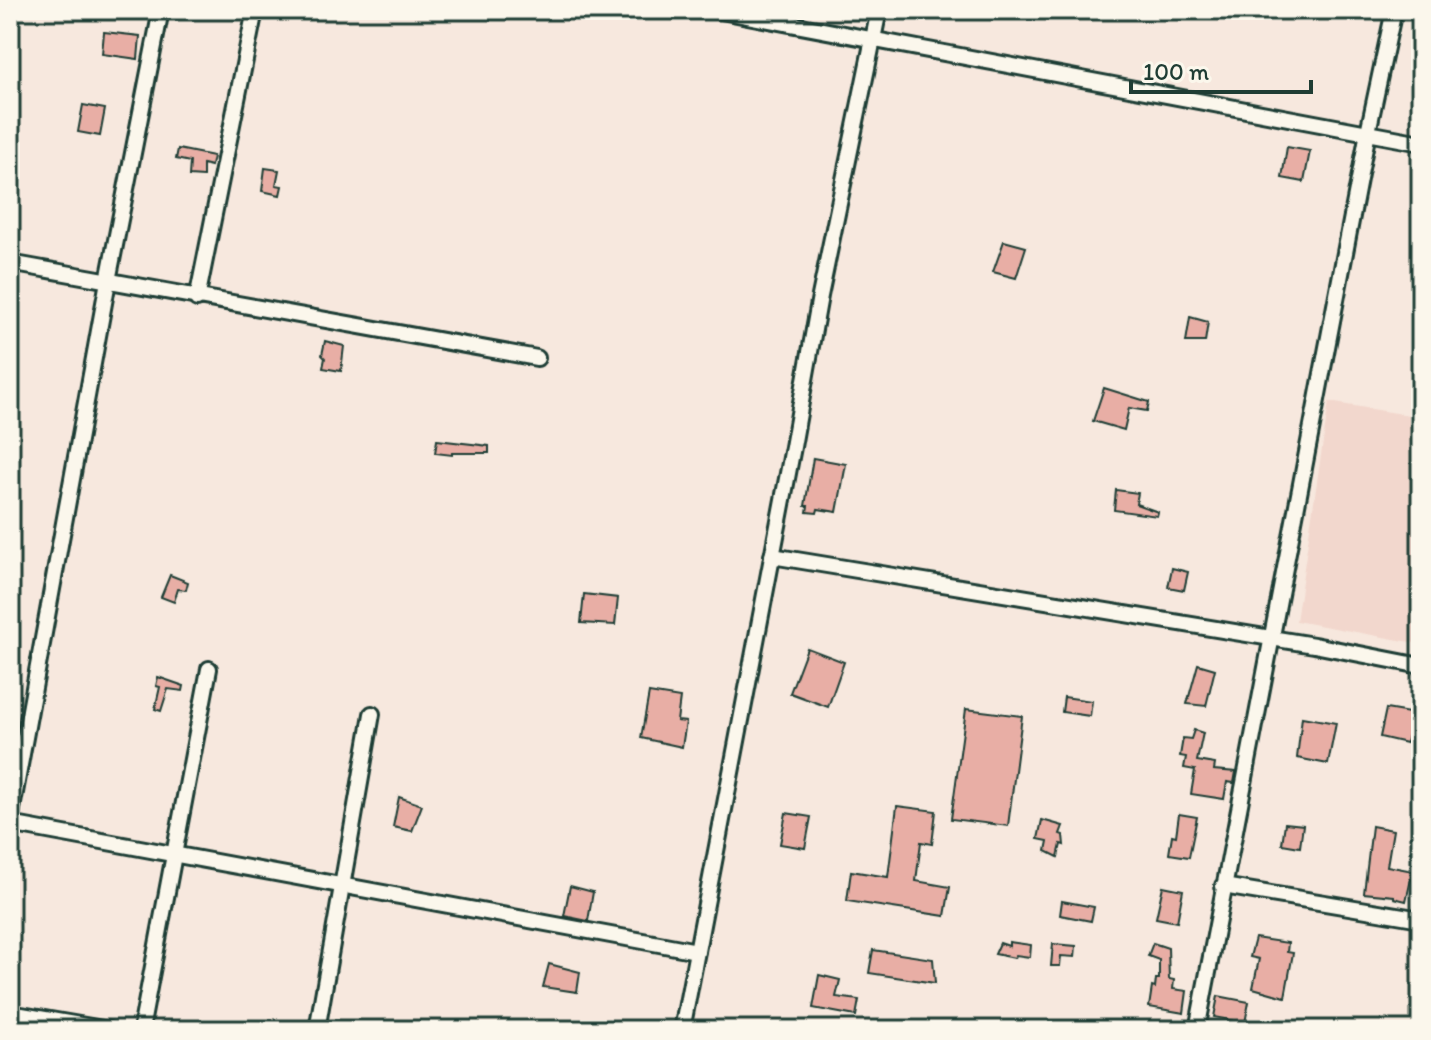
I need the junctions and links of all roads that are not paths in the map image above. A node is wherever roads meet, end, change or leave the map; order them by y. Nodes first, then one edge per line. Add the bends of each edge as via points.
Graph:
1 (161, 10) edge
2 (255, 10) edge
3 (716, 10) edge
4 (879, 10) edge
5 (1394, 10) edge
6 (874, 38) junction
7 (1368, 132) junction
8 (1421, 143) edge
9 (10, 263) edge
10 (108, 281) junction
11 (197, 299) junction
12 (537, 358) dead end
13 (772, 556) junction
14 (1271, 638) junction
15 (1421, 666) edge
16 (209, 669) dead end
17 (372, 714) dead end
18 (10, 822) edge
19 (174, 854) junction
20 (343, 885) junction
21 (1223, 886) junction
22 (1421, 919) edge
23 (697, 951) junction
24 (10, 1013) edge
25 (109, 1030) edge
26 (141, 1030) edge
27 (317, 1030) edge
28 (682, 1030) edge
29 (1197, 1030) edge

1 - 10 street
2 - 11 street
3 - 6 street
4 - 6 street
5 - 7 street
6 - 7 street
6 - 13 street
7 - 8 street
7 - 14 street
9 - 10 street
10 - 11 street
10 - 18 street
11 - 12 street
13 - 14 street
13 - 23 street
14 - 15 street
14 - 21 street
16 - 19 street
17 - 20 street
18 - 19 street
19 - 20 street
19 - 26 street
20 - 23 street
20 - 27 street
21 - 22 street
21 - 29 street
23 - 28 street
24 - 25 street

